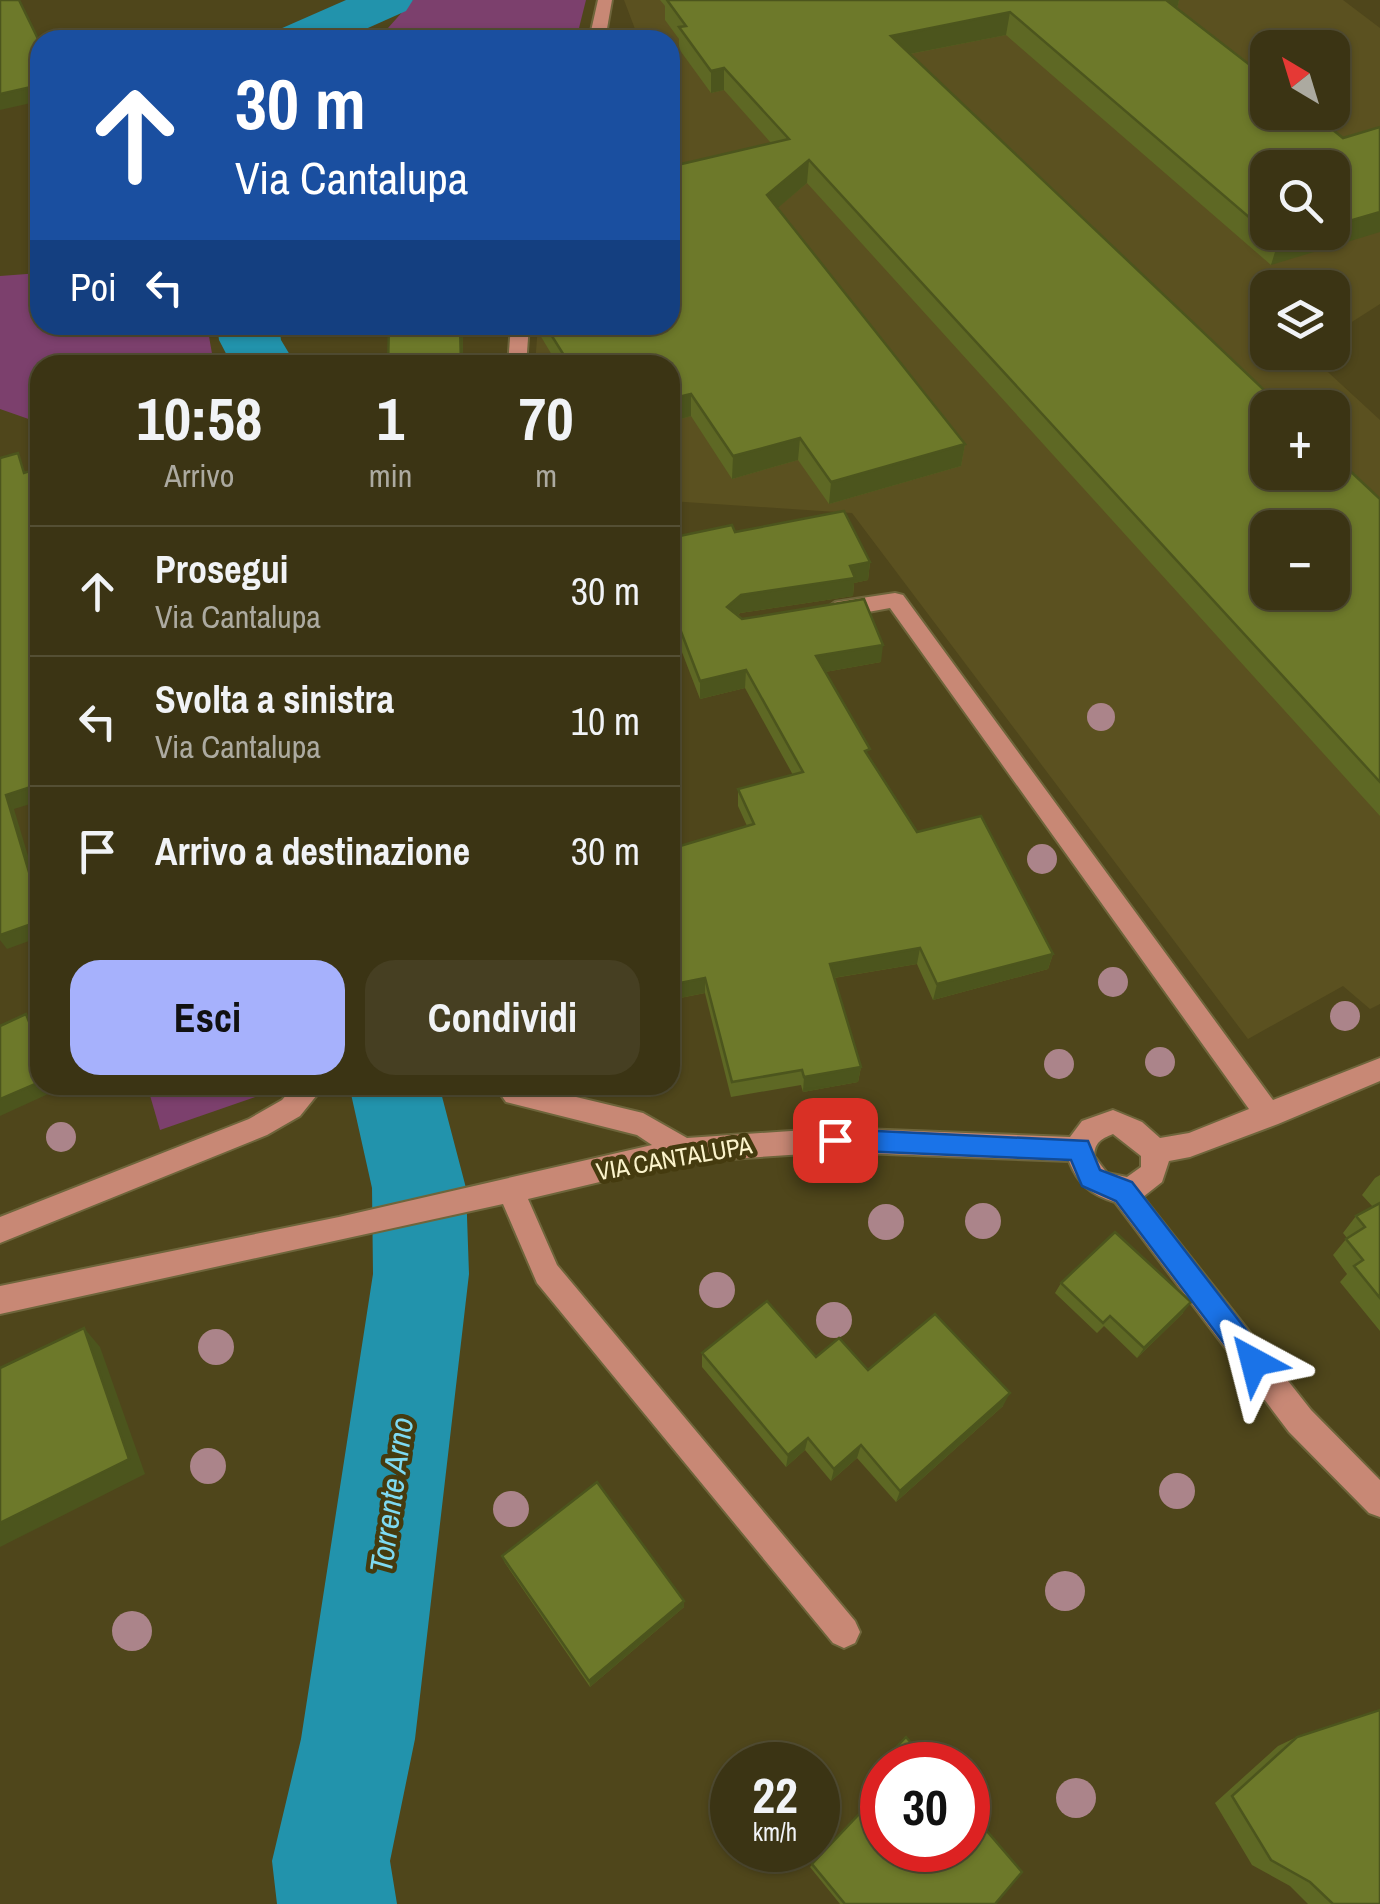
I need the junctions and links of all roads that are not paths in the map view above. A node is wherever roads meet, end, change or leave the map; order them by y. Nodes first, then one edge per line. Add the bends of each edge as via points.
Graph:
1 (605, 0) edge
2 (599, 30) edge
3 (818, 612) edge
4 (1380, 1069) edge
5 (302, 1095) edge
6 (519, 1095) edge
7 (1268, 1116) junction
8 (1079, 1149) junction
9 (684, 1150) junction
10 (1154, 1151) junction
11 (511, 1190) junction
12 (1123, 1190) junction
13 (0, 1230) edge
14 (0, 1300) edge
15 (1380, 1502) edge
16 (844, 1632) dead end

1 - 2 street
3 - 7 street via 895,600
4 - 7 street
5 - 13 street via 258,1126
6 - 9 street via 643,1125
7 - 10 street
8 - 9 street, VIA CANTALUPA via 835,1140
8 - 10 street via 1084,1135 1113,1122 1130,1126
8 - 12 street via 1091,1178
9 - 11 street, VIA CANTALUPA
10 - 12 street via 1150,1178
11 - 14 street, VIA CANTALUPA
11 - 16 street via 547,1274
12 - 15 street via 1300,1420

